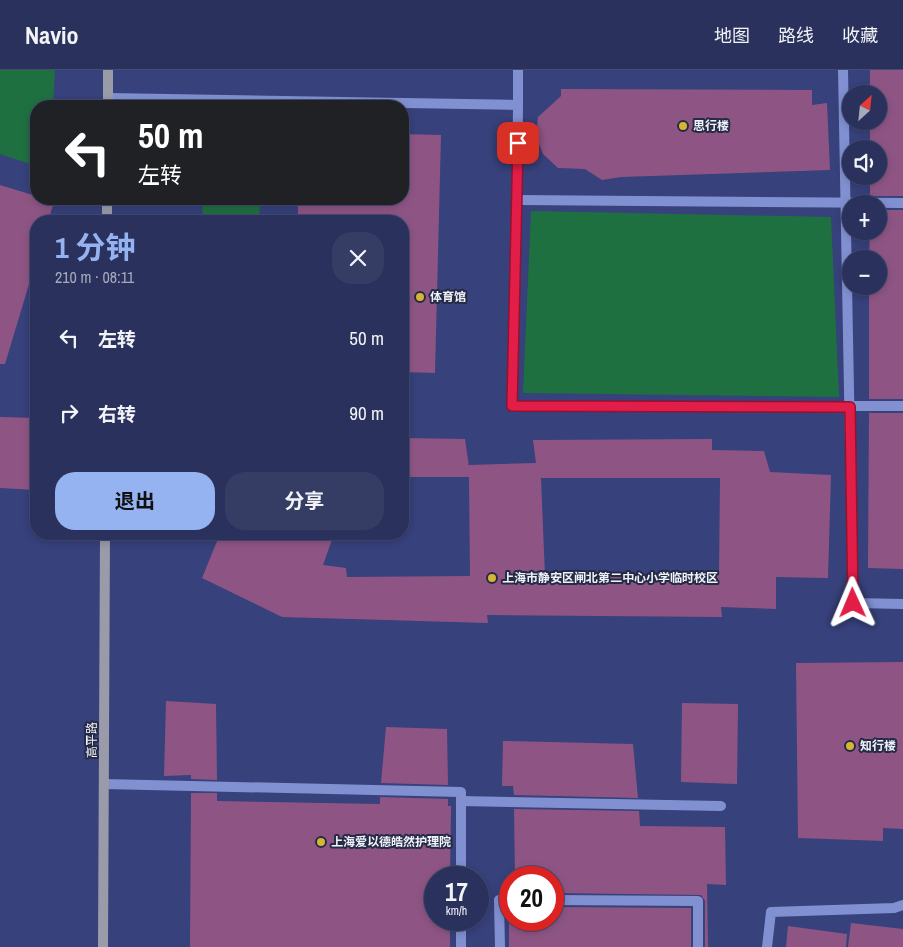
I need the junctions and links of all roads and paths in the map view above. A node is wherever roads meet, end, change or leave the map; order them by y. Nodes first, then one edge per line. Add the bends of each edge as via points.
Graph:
1 (108, 70) edge
2 (518, 70) edge
3 (843, 70) edge
4 (108, 100) edge
5 (409, 104) edge
6 (518, 105) junction
7 (846, 195) edge
8 (517, 200) junction
9 (842, 202) edge
10 (887, 203) edge
11 (903, 203) edge
12 (847, 240) edge
13 (903, 406) edge
14 (850, 407) junction
15 (105, 540) edge
16 (903, 604) edge
17 (104, 784) junction
18 (461, 802) junction
19 (721, 806) dead end
20 (461, 866) edge
21 (564, 900) edge
22 (903, 905) edge
23 (461, 931) edge
24 (500, 931) edge
25 (103, 947) edge
26 (461, 947) edge
27 (500, 947) edge
28 (698, 947) edge
29 (767, 947) edge

1 - 4 street
2 - 6 lane
3 - 7 lane
5 - 6 lane
6 - 8 lane
8 - 9 lane
8 - 14 lane via 512,406
10 - 11 lane
12 - 14 lane
13 - 14 lane
14 - 16 lane via 853,603
15 - 17 street, 高平路
17 - 18 lane via 461,792
17 - 25 street, 高平路
18 - 19 lane
18 - 20 lane
21 - 28 lane via 698,901
22 - 29 lane via 894,908 771,912
23 - 26 lane
24 - 27 lane

